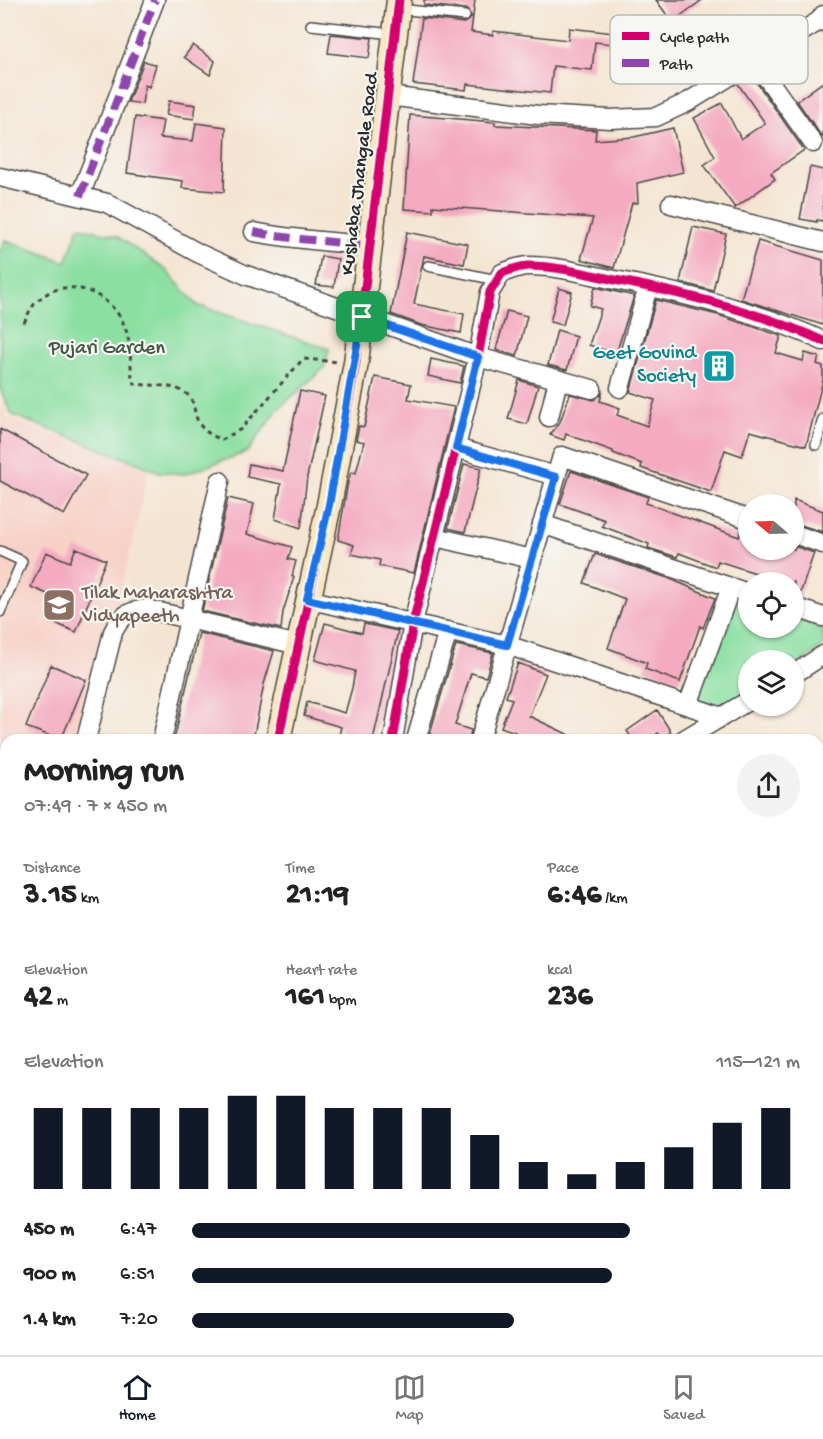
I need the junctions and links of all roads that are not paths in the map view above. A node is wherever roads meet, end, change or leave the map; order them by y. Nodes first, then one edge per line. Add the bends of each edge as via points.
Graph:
1 (155, 0) edge
2 (399, 4) edge
3 (823, 15) edge
4 (465, 16) dead end
5 (311, 25) dead end
6 (808, 28) edge
7 (395, 34) junction
8 (717, 84) edge
9 (771, 84) edge
10 (388, 96) junction
11 (813, 143) dead end
12 (0, 177) edge
13 (80, 196) junction
14 (671, 204) dead end
15 (254, 232) dead end
16 (823, 242) edge
17 (370, 246) junction
18 (428, 267) dead end
19 (497, 280) junction
20 (648, 287) junction
21 (362, 317) junction
22 (823, 341) edge
23 (478, 357) junction
24 (558, 380) junction
25 (620, 388) dead end
26 (592, 389) dead end
27 (549, 417) dead end
28 (823, 419) edge
29 (816, 445) dead end
30 (456, 448) junction
31 (556, 477) junction
32 (220, 481) dead end
33 (738, 516) edge
34 (542, 524) junction
35 (435, 537) junction
36 (804, 537) edge
37 (823, 544) edge
38 (0, 551) edge
39 (532, 559) junction
40 (738, 589) edge
41 (738, 594) edge
42 (307, 599) junction
43 (804, 610) edge
44 (0, 612) edge
45 (823, 617) edge
46 (189, 618) junction
47 (413, 623) junction
48 (448, 631) junction
49 (298, 645) junction
50 (507, 645) junction
51 (823, 655) edge
52 (804, 667) edge
53 (688, 705) junction
54 (738, 707) edge
55 (722, 717) junction
56 (88, 734) edge
57 (163, 734) edge
58 (279, 734) edge
59 (394, 734) edge
60 (418, 734) edge
61 (482, 734) edge
62 (693, 734) edge

1 - 13 street
2 - 4 lane
2 - 7 street, Kushaba Jhangale Road
3 - 6 street
5 - 7 lane
7 - 10 street, Kushaba Jhangale Road
8 - 10 street via 656,117 610,119 538,115
9 - 11 street
10 - 17 street, Kushaba Jhangale Road
12 - 13 street
13 - 21 street via 108,203 246,275
14 - 16 street
15 - 17 street
17 - 21 street, Kushaba Jhangale Road
18 - 19 lane
19 - 20 street via 502,273 526,266 563,269
19 - 23 street via 490,292
20 - 22 street via 784,323
20 - 25 street
21 - 23 street
21 - 42 street, Kushaba Jhangale Road via 329,505
23 - 24 street
23 - 30 street
24 - 26 street
24 - 27 street
28 - 29 lane
30 - 31 street
30 - 35 street
31 - 33 street via 562,456
31 - 34 street
32 - 46 street
34 - 39 street
34 - 40 street
35 - 39 street
35 - 47 street
36 - 37 street
38 - 44 lane via 22,561
39 - 50 street
41 - 53 street
42 - 47 street
42 - 49 street, Kushaba Jhangale Road
43 - 45 street
46 - 49 street
46 - 56 street via 147,609 121,616 113,633
46 - 57 street
47 - 48 street
47 - 59 street
48 - 50 street
48 - 60 street
49 - 58 street, Kushaba Jhangale Road
50 - 53 street
50 - 61 street
51 - 52 street
53 - 55 street
54 - 55 street
55 - 62 street

